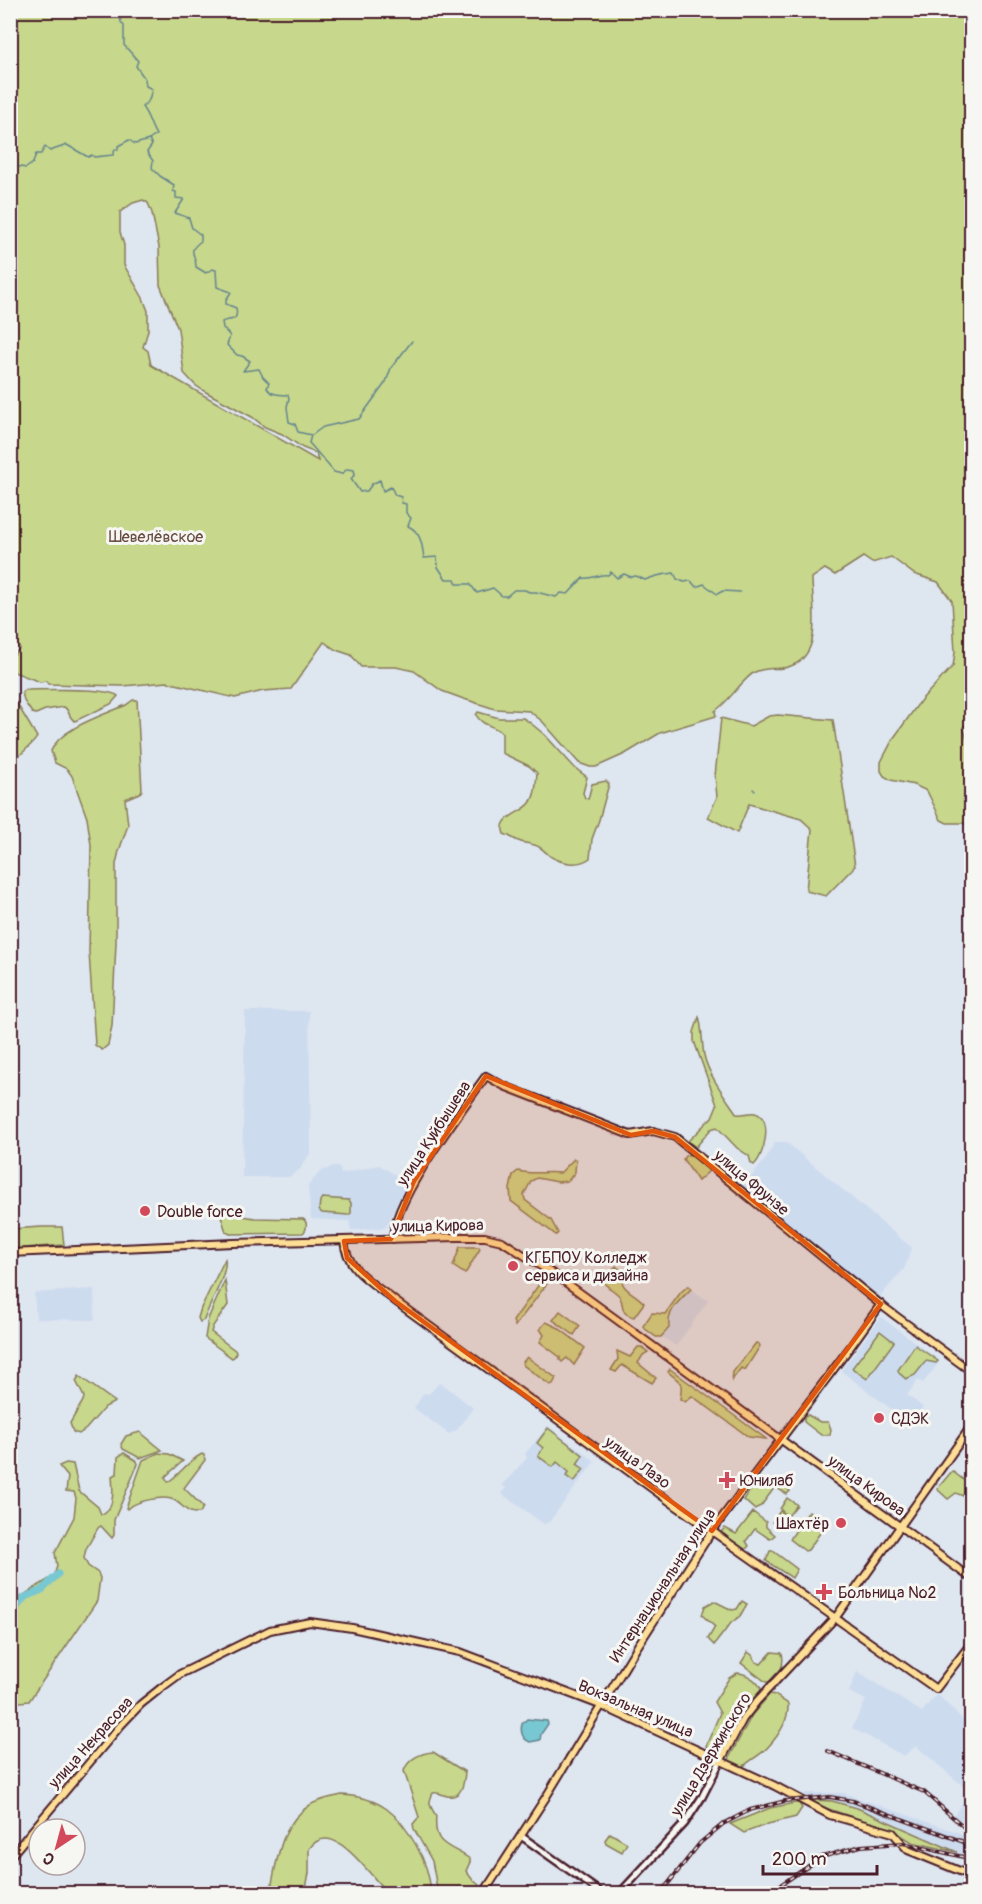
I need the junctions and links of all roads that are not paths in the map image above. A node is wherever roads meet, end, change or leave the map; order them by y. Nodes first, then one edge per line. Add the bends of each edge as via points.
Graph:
1 (486, 1076) joint
2 (393, 1239) junction
3 (344, 1241) junction
4 (10, 1252) edge
5 (881, 1304) junction
6 (972, 1372) edge
7 (972, 1425) edge
8 (780, 1438) junction
9 (901, 1526) junction
10 (712, 1531) junction
11 (972, 1579) edge
12 (836, 1617) junction
13 (270, 1630) joint
14 (972, 1642) edge
15 (600, 1705) junction
16 (721, 1760) junction
17 (521, 1836) junction
18 (10, 1857) edge
19 (972, 1876) edge
20 (483, 1893) edge
21 (603, 1893) edge
22 (619, 1893) edge

1 - 2 main road, улица Куйбышева via 414,1181
1 - 5 main road, улица Фрунзе via 630,1135 654,1131 675,1137
2 - 3 main road, улица Кирова
2 - 8 main road, улица Кирова via 485,1237 502,1241 561,1279
3 - 4 main road, улица Кирова
3 - 10 main road, улица Лазо via 347,1258 362,1275
5 - 6 main road, улица Фрунзе
5 - 8 main road, Интернациональная улица
7 - 9 main road, улица Дзержинского
8 - 9 main road, улица Кирова
8 - 10 main road, Интернациональная улица
9 - 11 main road, улица Кирова
9 - 12 main road, улица Дзержинского
10 - 12 main road, улица Лазо
10 - 15 main road, Интернациональная улица
12 - 14 main road, улица Лазо via 936,1689
12 - 16 main road, улица Дзержинского via 757,1701
13 - 15 main road, Вокзальная улица via 310,1622 419,1642 460,1652
13 - 18 main road, улица Некрасова via 180,1674 141,1704
15 - 16 main road, Вокзальная улица
15 - 17 main road, Интернациональная улица
16 - 19 main road, Вокзальная улица via 830,1815 893,1833 908,1850
16 - 22 street, улица Дзержинского via 685,1823
17 - 20 main road, Интернациональная улица
17 - 21 street

